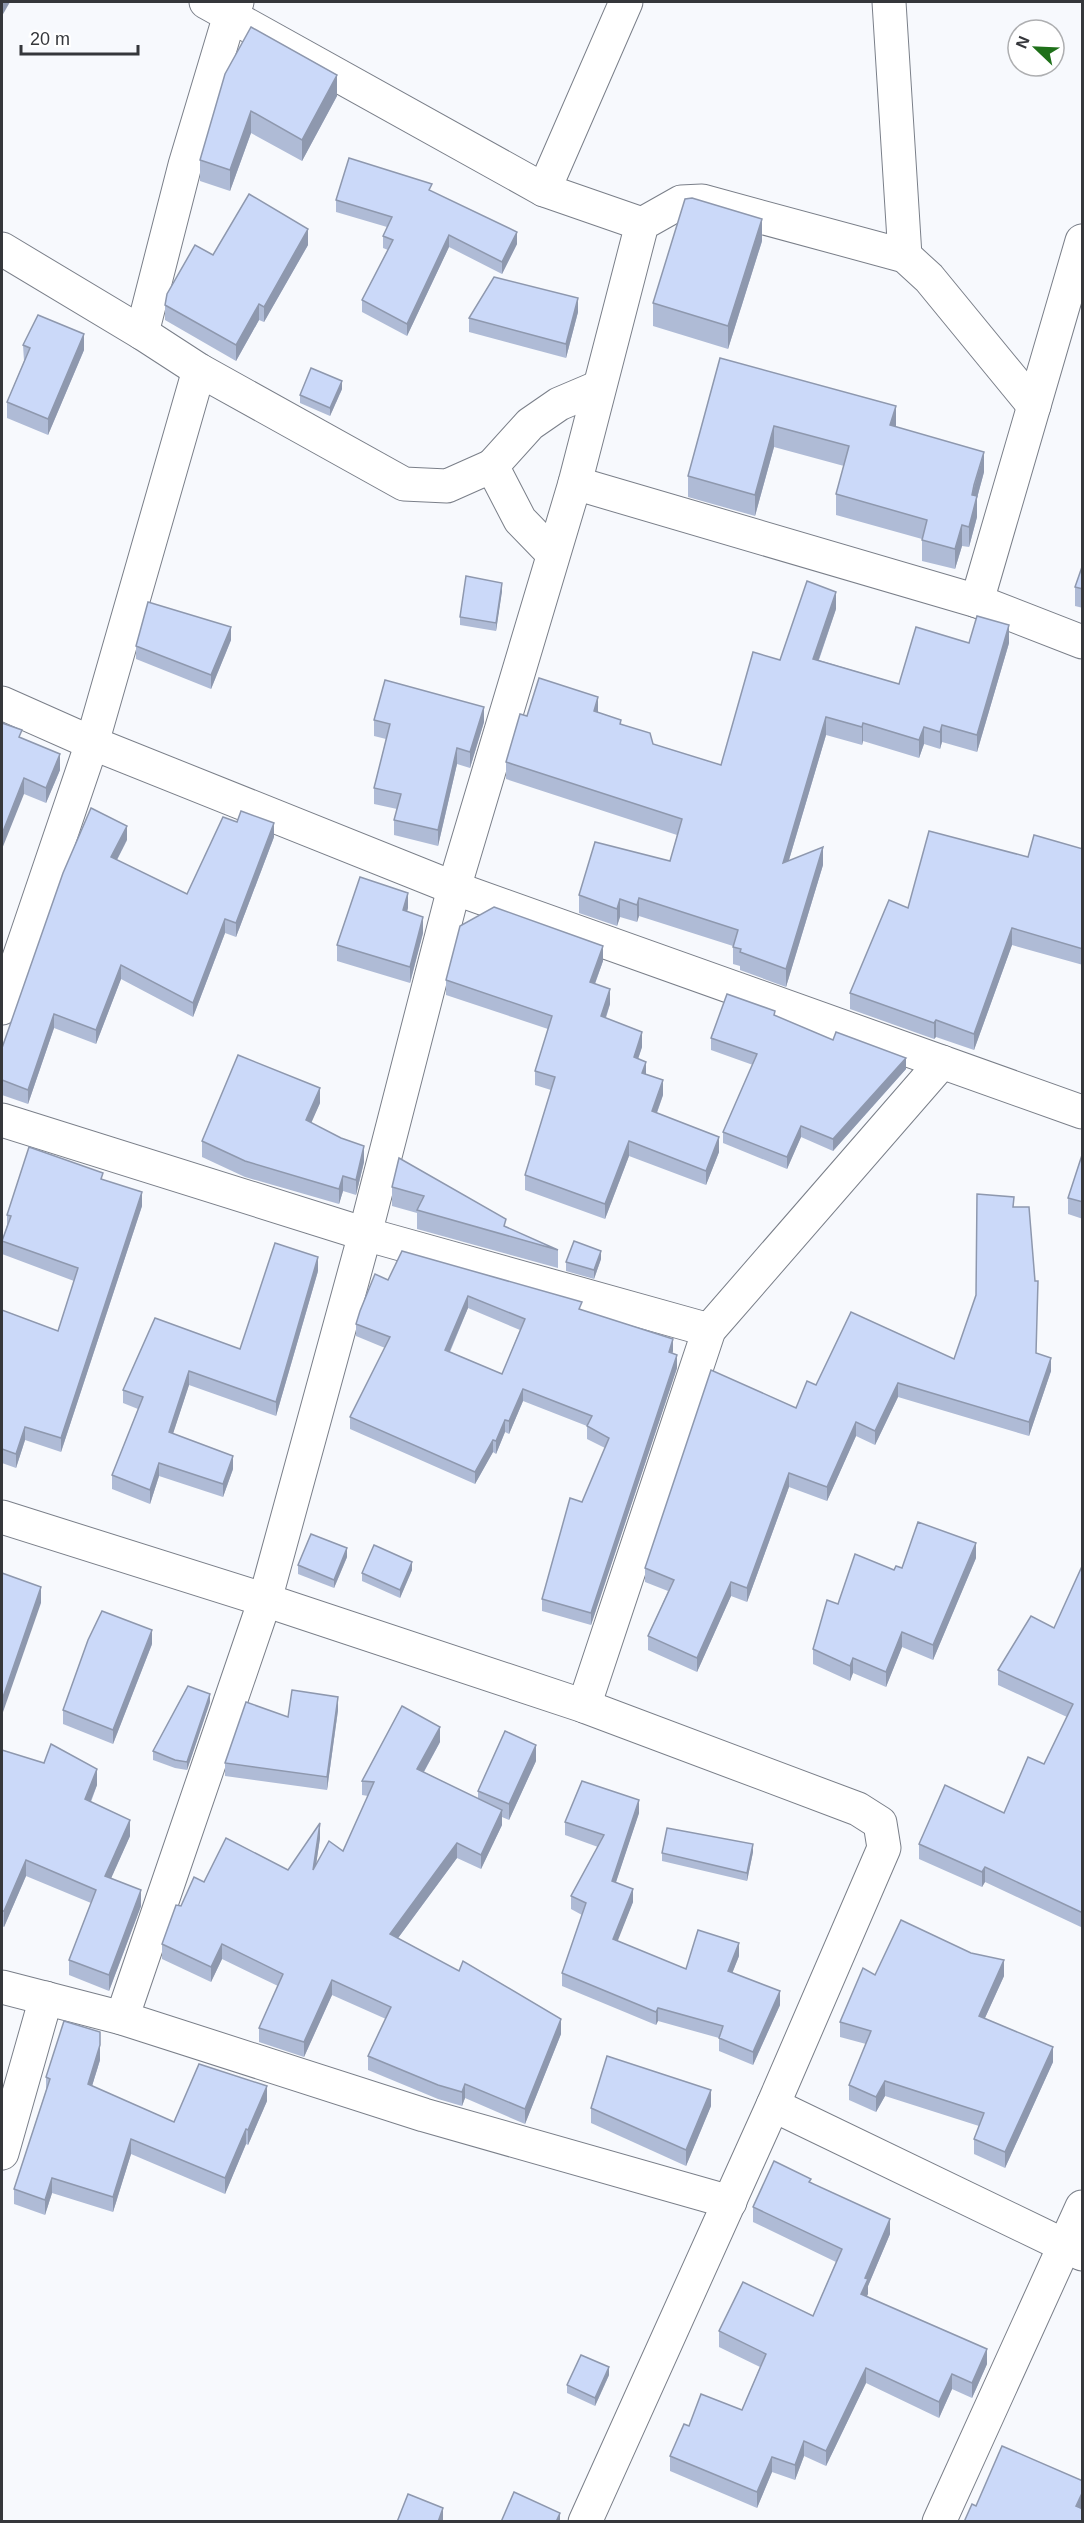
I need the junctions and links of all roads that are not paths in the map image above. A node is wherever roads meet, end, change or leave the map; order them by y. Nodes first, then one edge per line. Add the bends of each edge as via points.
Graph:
1 (626, 2) edge
2 (889, 2) edge
3 (225, 6) edge
4 (544, 190) junction
5 (642, 224) junction
6 (1083, 241) edge
7 (2, 249) edge
8 (905, 256) junction
9 (142, 333) junction
10 (199, 370) junction
11 (599, 387) junction
12 (1034, 405) junction
13 (492, 466) junction
14 (574, 483) junction
15 (553, 554) junction
16 (977, 601) junction
17 (1083, 642) edge
18 (2, 703) edge
19 (92, 743) junction
20 (454, 888) junction
21 (2, 1008) edge
22 (942, 1062) junction
23 (1083, 1112) edge
24 (2, 1120) edge
25 (364, 1234) junction
26 (709, 1330) junction
27 (2, 1517) edge
28 (265, 1600) junction
29 (584, 1706) junction
30 (2, 1987) edge
31 (46, 1998) junction
32 (122, 2018) junction
33 (774, 2105) junction
34 (2, 2153) edge
35 (730, 2202) junction
36 (1083, 2207) edge
37 (1074, 2249) edge
38 (585, 2522) edge
39 (939, 2522) edge

1 - 4 street
2 - 8 street
3 - 4 street
3 - 9 street
4 - 5 street
5 - 8 street via 681,202 702,201
5 - 11 street
6 - 12 street
7 - 9 street
8 - 12 street via 929,278
9 - 10 street
10 - 13 street via 404,484 447,486
10 - 19 street
11 - 13 street via 559,404 530,424
11 - 14 street
12 - 16 street
13 - 15 street via 520,520
14 - 15 street
14 - 16 street
15 - 20 street
16 - 17 street
18 - 19 street
19 - 20 street
19 - 21 street
20 - 22 street
20 - 25 street
22 - 23 street
22 - 26 street
24 - 25 street
25 - 26 street
25 - 28 street
26 - 29 street
27 - 28 street
28 - 29 street
28 - 32 street
29 - 33 street via 858,1809 880,1824 884,1848
30 - 31 street
31 - 32 street
31 - 34 street
32 - 35 street via 424,2115
33 - 35 street
33 - 37 street
35 - 38 street
36 - 37 street
37 - 39 street

